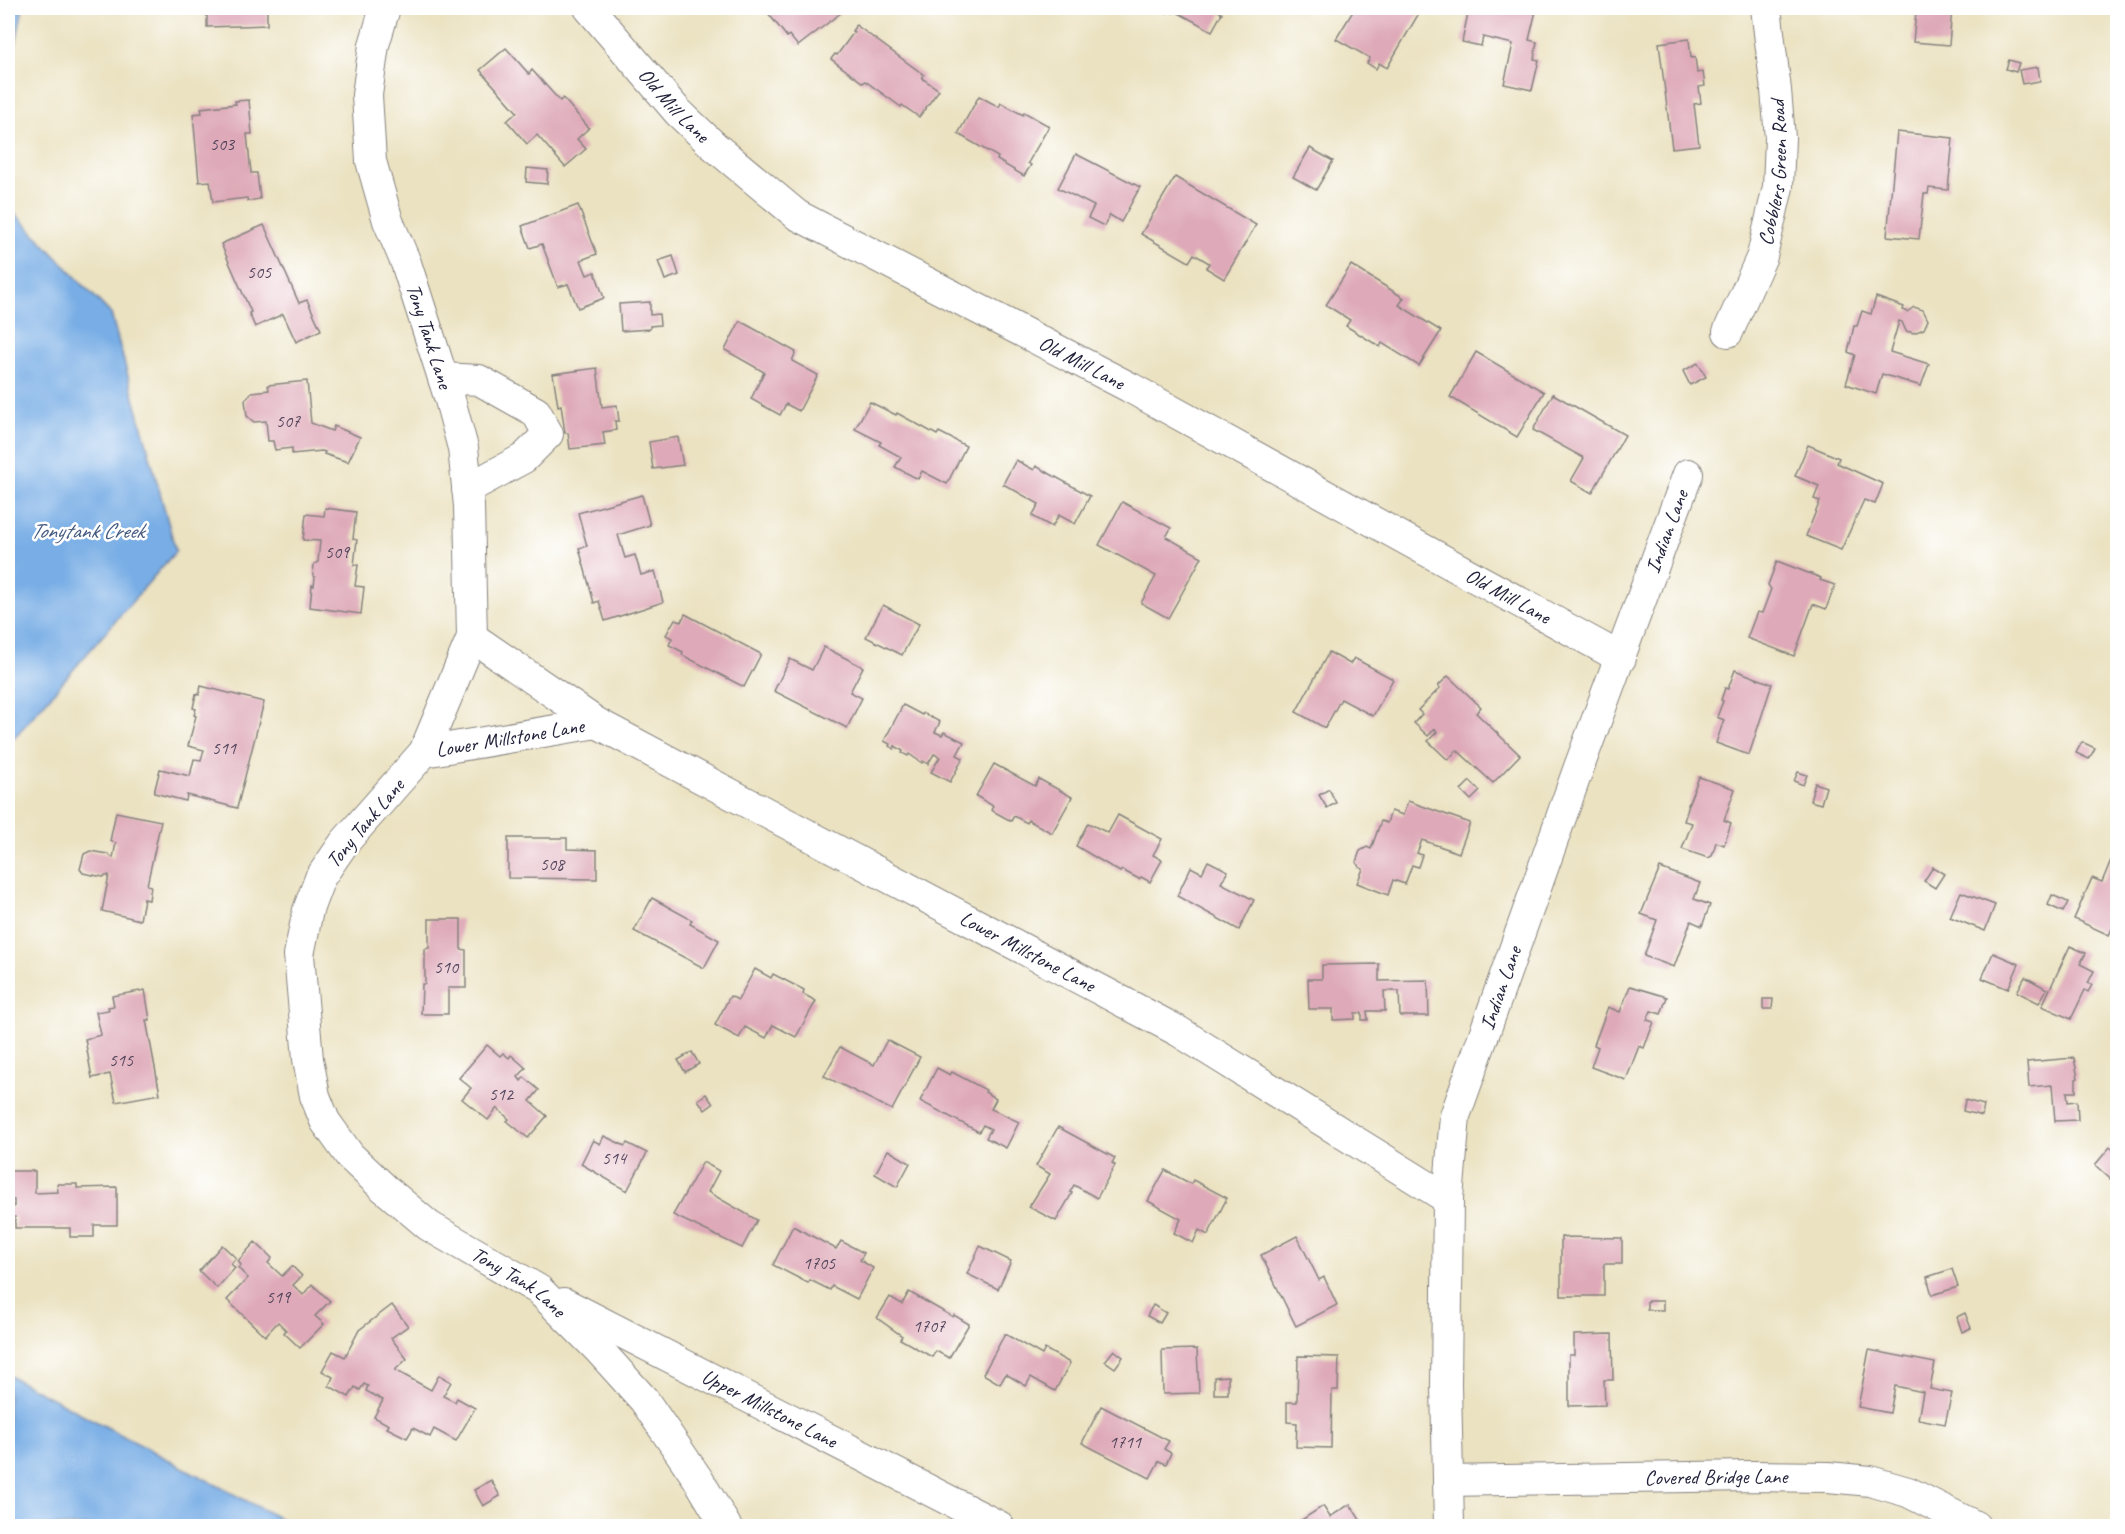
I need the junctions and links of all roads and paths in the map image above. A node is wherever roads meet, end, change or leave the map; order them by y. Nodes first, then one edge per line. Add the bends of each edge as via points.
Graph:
1 (385, 8) edge
2 (590, 8) edge
3 (1766, 8) edge
4 (1728, 332) dead end
5 (443, 378) junction
6 (1688, 474) dead end
7 (467, 489) junction
8 (472, 637) junction
9 (1621, 658) junction
10 (597, 723) junction
11 (424, 752) junction
12 (1448, 1198) junction
13 (539, 1290) junction
14 (1448, 1481) junction
15 (726, 1527) edge
16 (999, 1527) edge
17 (1449, 1527) edge
18 (1975, 1527) edge

1 - 5 street, Tony Tank Lane via 374,45 367,96 371,161 388,222 406,263
2 - 9 street, Old Mill Lane via 678,112 797,215 1129,387
3 - 4 street, Cobblers Green Road via 1780,138 1778,188 1762,256
5 - 7 street, Tony Tank Lane via 463,448
5 - 7 street via 479,380 536,412 548,434 524,458
6 - 9 street, Indian Lane
7 - 8 street, Tony Tank Lane
8 - 10 street, Lower Millstone Lane
8 - 11 street, Tony Tank Lane
9 - 12 street, Indian Lane via 1455,1116
10 - 11 street, Lower Millstone Lane
10 - 12 street, Lower Millstone Lane via 1178,1031
11 - 13 street, Tony Tank Lane via 344,843 320,878 308,910 299,955 315,1096 325,1121 350,1156 384,1188 429,1226
12 - 14 street, Indian Lane
13 - 15 street, Tony Tank Lane via 644,1400
13 - 16 street, Upper Millstone Lane
14 - 17 street, Indian Lane
14 - 18 street, Covered Bridge Lane via 1828,1477 1908,1492

